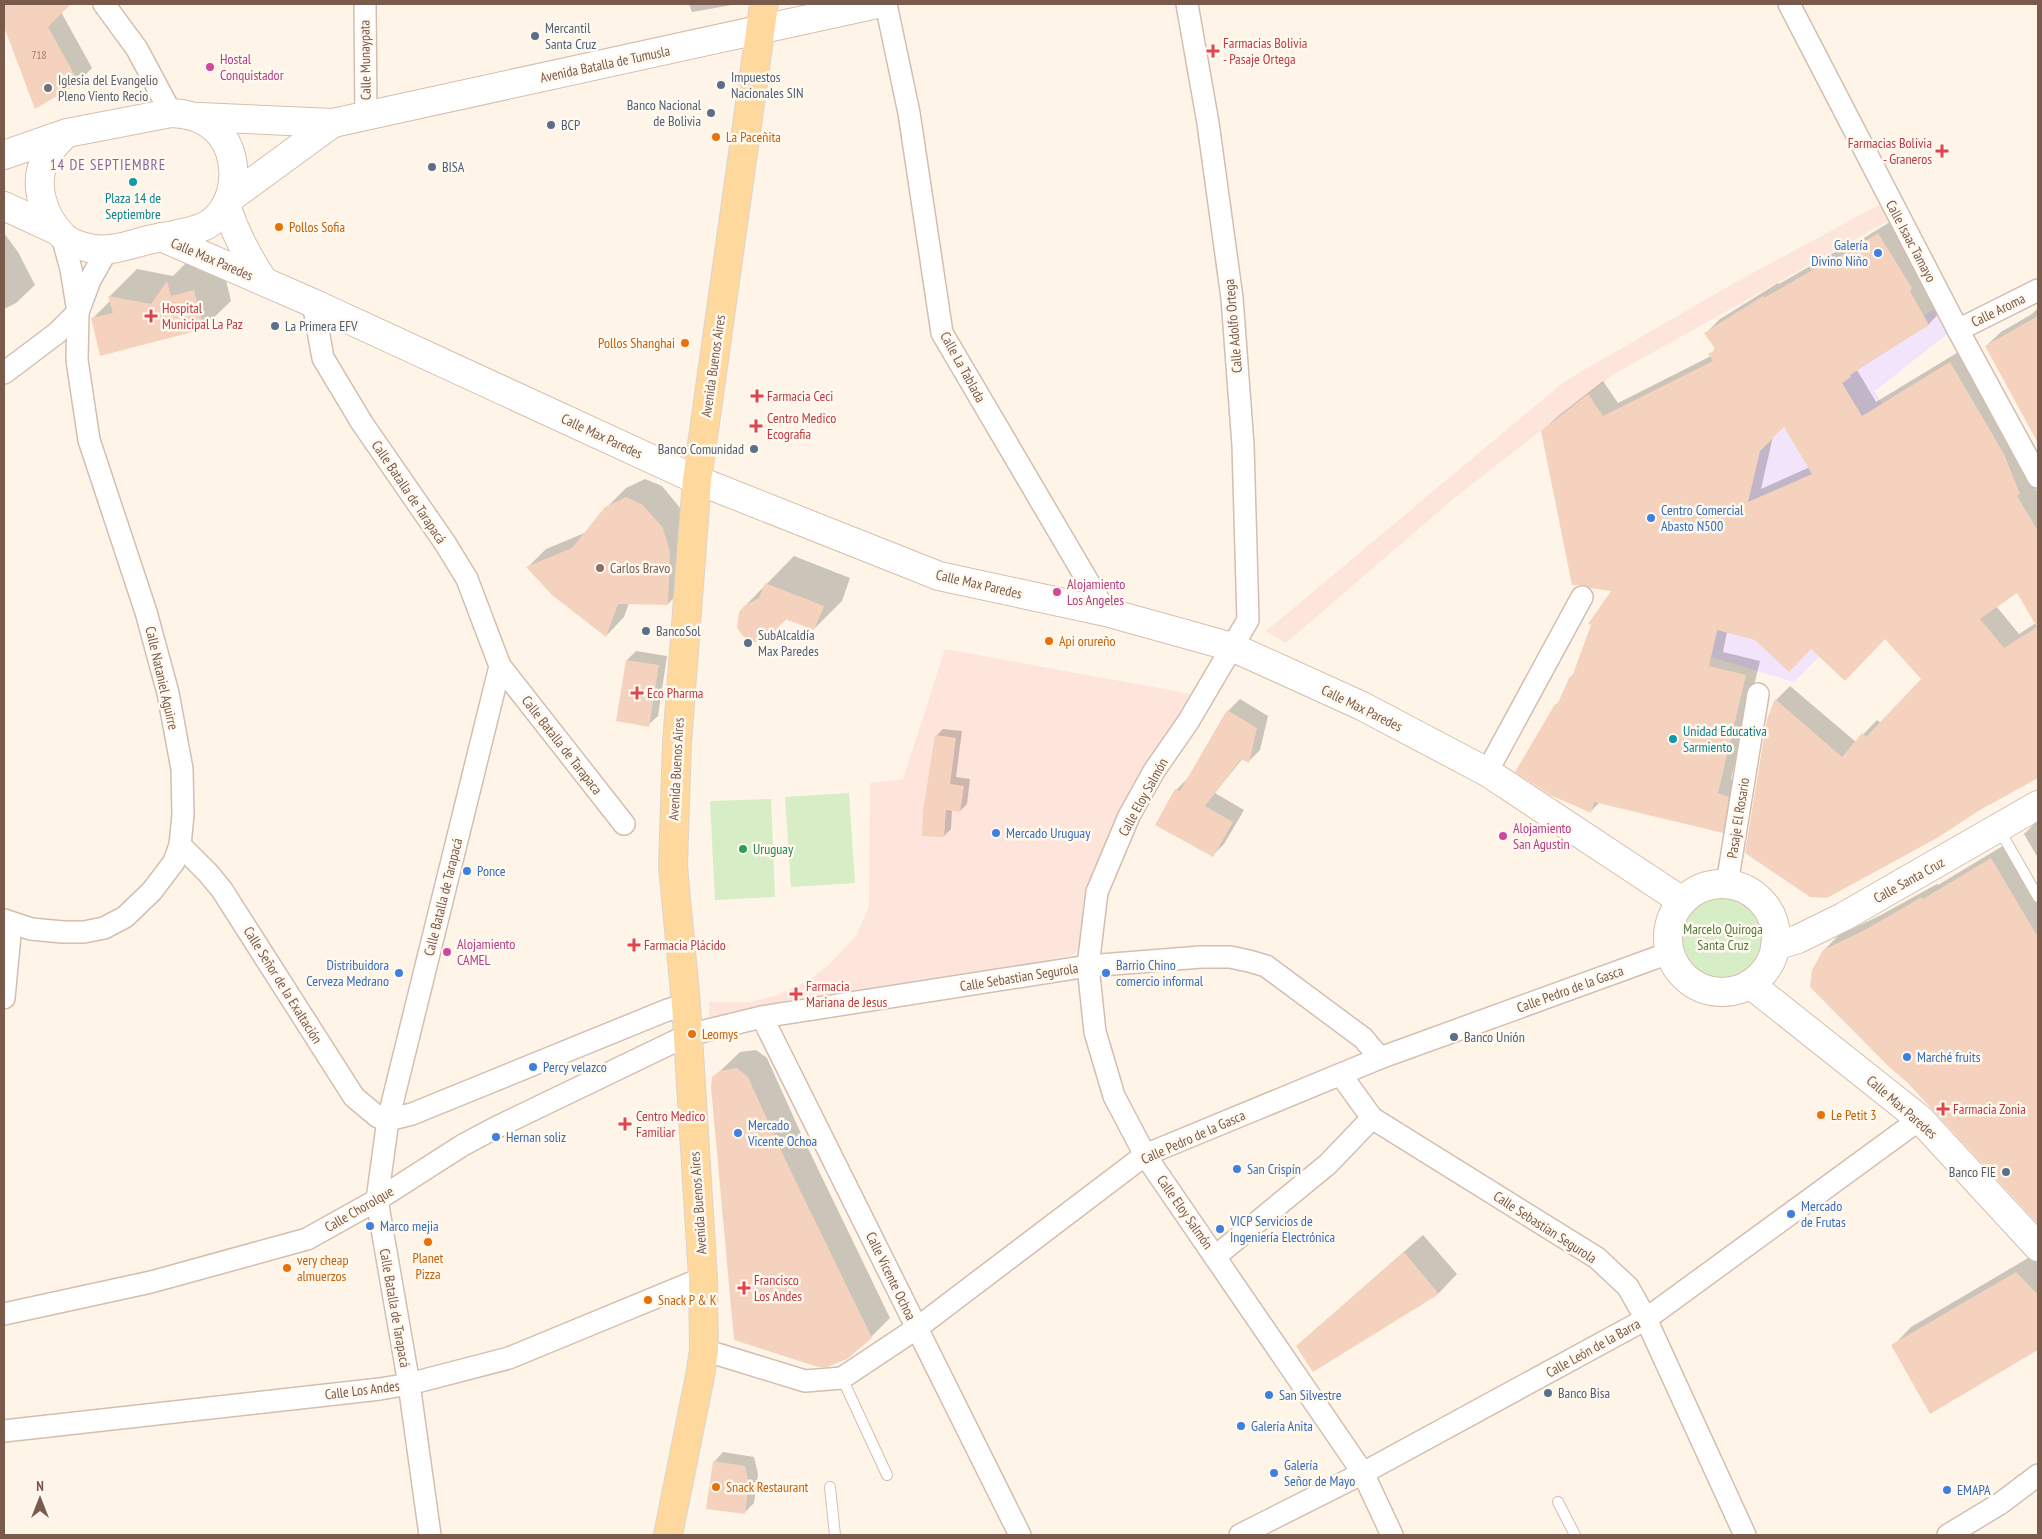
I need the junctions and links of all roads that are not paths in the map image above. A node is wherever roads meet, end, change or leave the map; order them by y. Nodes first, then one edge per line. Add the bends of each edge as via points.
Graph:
1 (104, 4) edge
2 (365, 4) edge
3 (877, 4) edge
4 (886, 4) edge
5 (1187, 4) edge
6 (1789, 4) edge
7 (763, 17) edge
8 (171, 113) junction
9 (200, 117) junction
10 (366, 117) junction
11 (333, 123) junction
12 (67, 133) junction
13 (4, 155) edge
14 (228, 202) junction
15 (4, 206) edge
16 (60, 234) junction
17 (161, 237) junction
18 (107, 250) junction
19 (263, 280) junction
20 (2038, 290) edge
21 (313, 303) junction
22 (78, 312) junction
23 (1958, 330) junction
24 (4, 373) edge
25 (2038, 477) edge
26 (697, 480) junction
27 (1582, 597) dead end
28 (1106, 612) junction
29 (1232, 647) junction
30 (500, 666) junction
31 (1758, 694) dead end
32 (1487, 772) junction
33 (2038, 805) edge
34 (624, 824) dead end
35 (2000, 829) junction
36 (180, 845) junction
37 (1727, 884) junction
38 (2038, 897) edge
39 (1682, 900) junction
40 (7, 922) edge
41 (1775, 946) junction
42 (1669, 953) junction
43 (1088, 966) junction
44 (1750, 984) junction
45 (4, 998) edge
46 (686, 1004) junction
47 (762, 1017) junction
48 (688, 1035) junction
49 (1380, 1058) junction
50 (1341, 1075) junction
51 (1372, 1118) junction
52 (1920, 1119) junction
53 (388, 1120) junction
54 (1145, 1155) junction
55 (377, 1200) junction
56 (2038, 1247) edge
57 (1216, 1256) junction
58 (703, 1278) junction
59 (4, 1314) edge
60 (1646, 1319) junction
61 (917, 1328) junction
62 (704, 1350) junction
63 (842, 1378) junction
64 (408, 1384) junction
65 (4, 1430) edge
66 (1363, 1473) junction
67 (887, 1475) dead end
68 (2038, 1476) edge
69 (830, 1487) dead end
70 (1558, 1502) dead end
71 (430, 1535) edge
72 (668, 1535) edge
73 (835, 1535) edge
74 (1020, 1535) edge
75 (1240, 1535) edge
76 (1392, 1535) edge
77 (1575, 1535) edge
78 (1745, 1535) edge
79 (1948, 1535) edge

1 - 8 street via 137,49
2 - 10 street, Calle Munaypata
3 - 7 main road, Avenida Batalla de Tumusla
4 - 28 street, Calle La Tablada via 909,113 942,333
5 - 29 street, Calle Adolfo Ortega via 1208,123 1232,298 1243,445 1248,620
6 - 23 street, Calle Isaac Tamayo
7 - 10 main road, Avenida Batalla de Tumusla
7 - 26 main road, Avenida Buenos Aires
8 - 9 main road
8 - 12 main road
9 - 11 main road, Avenida Batalla de Tumusla
9 - 14 main road via 222,136 229,149 233,179
10 - 11 main road, Avenida Batalla de Tumusla
11 - 14 main road, Avenida Batalla de Tumusla
12 - 13 main road
12 - 16 main road via 46,157 39,188 48,218
14 - 17 main road via 205,226
14 - 19 main road, Calle Max Paredes via 235,232
15 - 16 main road
16 - 18 main road via 72,242
16 - 22 street, Calle Nataniel Aguirre via 72,269
17 - 18 main road
17 - 19 main road, Calle Max Paredes
18 - 22 street, Calle Nataniel Aguirre via 90,280
19 - 21 main road, Calle Max Paredes
20 - 23 street, Calle Aroma
21 - 26 main road, Calle Max Paredes
21 - 30 street, Calle Batalla de Tarapacá via 323,358 362,423 467,579
22 - 24 street via 57,333
22 - 36 street, Calle Nataniel Aguirre via 77,360 89,440 143,602 168,694 182,769
23 - 25 street, Calle Isaac Tamayo
26 - 28 main road, Calle Max Paredes via 939,576
26 - 46 main road, Avenida Buenos Aires via 677,743 673,866
27 - 32 street
28 - 29 main road, Calle Max Paredes
29 - 32 main road, Calle Max Paredes via 1362,706
29 - 43 street, Calle Eloy Salmón via 1129,816 1097,892
30 - 34 street, Calle Batalla de Tarapaca
30 - 53 street, Calle Batalla de Tarapacá
31 - 37 street, Pasaje El Rosario
32 - 39 main road, Calle Max Paredes
33 - 35 main road, Calle Santa Cruz
35 - 38 lane
35 - 41 main road, Calle Santa Cruz via 1827,926
36 - 40 street, Calle Nataniel Aguirre via 174,862 152,890 125,916 104,928 63,932 31,929
36 - 53 street, Calle Señor de la Exaltación via 222,890 354,1097 378,1117
37 - 39 main road via 1710,884
37 - 41 main road via 1748,890 1765,904 1775,924
39 - 42 main road via 1671,916 1667,934
40 - 45 street, Calle Nataniel Aguirre
41 - 44 main road via 1771,961
42 - 44 main road via 1680,972 1696,986 1723,992
42 - 49 street, Calle Pedro de la Gasca
43 - 47 street, Calle Sebastian Segurola
43 - 49 street, Calle Sebastian Segurola via 1230,956 1266,966 1363,1038
43 - 54 street, Calle Eloy Salmón via 1095,1032 1103,1060 1114,1096
44 - 52 main road, Calle Max Paredes
46 - 48 main road, Avenida Buenos Aires
46 - 53 street via 412,1114
47 - 48 street, Calle Sebastian Segurola
47 - 61 street, Calle Vicente Ochoa
48 - 55 street, Calle Chorolque via 494,1128
48 - 58 main road, Avenida Buenos Aires
49 - 50 street, Calle Pedro de la Gasca
50 - 51 street, Calle Sebastian Segurola
50 - 54 street, Calle Pedro de la Gasca
51 - 57 street via 1328,1164
51 - 60 street, Calle Sebastian Segurola via 1597,1258 1628,1287
52 - 56 main road, Calle Max Paredes
52 - 60 street, Calle León de la Barra
53 - 55 street, Calle Batalla de Tarapacá
54 - 57 street, Calle Eloy Salmón
54 - 61 street, Calle Pedro de la Gasca
55 - 59 street, Calle Chorolque via 307,1239 151,1282
55 - 64 street, Calle Batalla de Tarapacá
57 - 66 street, Calle Eloy Salmón
58 - 62 main road, Avenida Buenos Aires
58 - 64 street, Calle Los Andes via 509,1358
60 - 66 street, Calle León de la Barra
60 - 78 street, Calle Sebastian Segurola
61 - 63 street, Calle Pedro de la Gasca
61 - 74 street, Calle Vicente Ochoa
62 - 63 street, Calle Pedro de la Gasca via 805,1381
62 - 72 main road, Avenida Buenos Aires
63 - 67 lane
64 - 65 street, Calle Los Andes
64 - 71 street, Calle Batalla de Tarapacá
66 - 75 street, Calle León de la Barra
66 - 76 street, Calle Eloy Salmón
68 - 79 street
69 - 73 lane
70 - 77 lane

